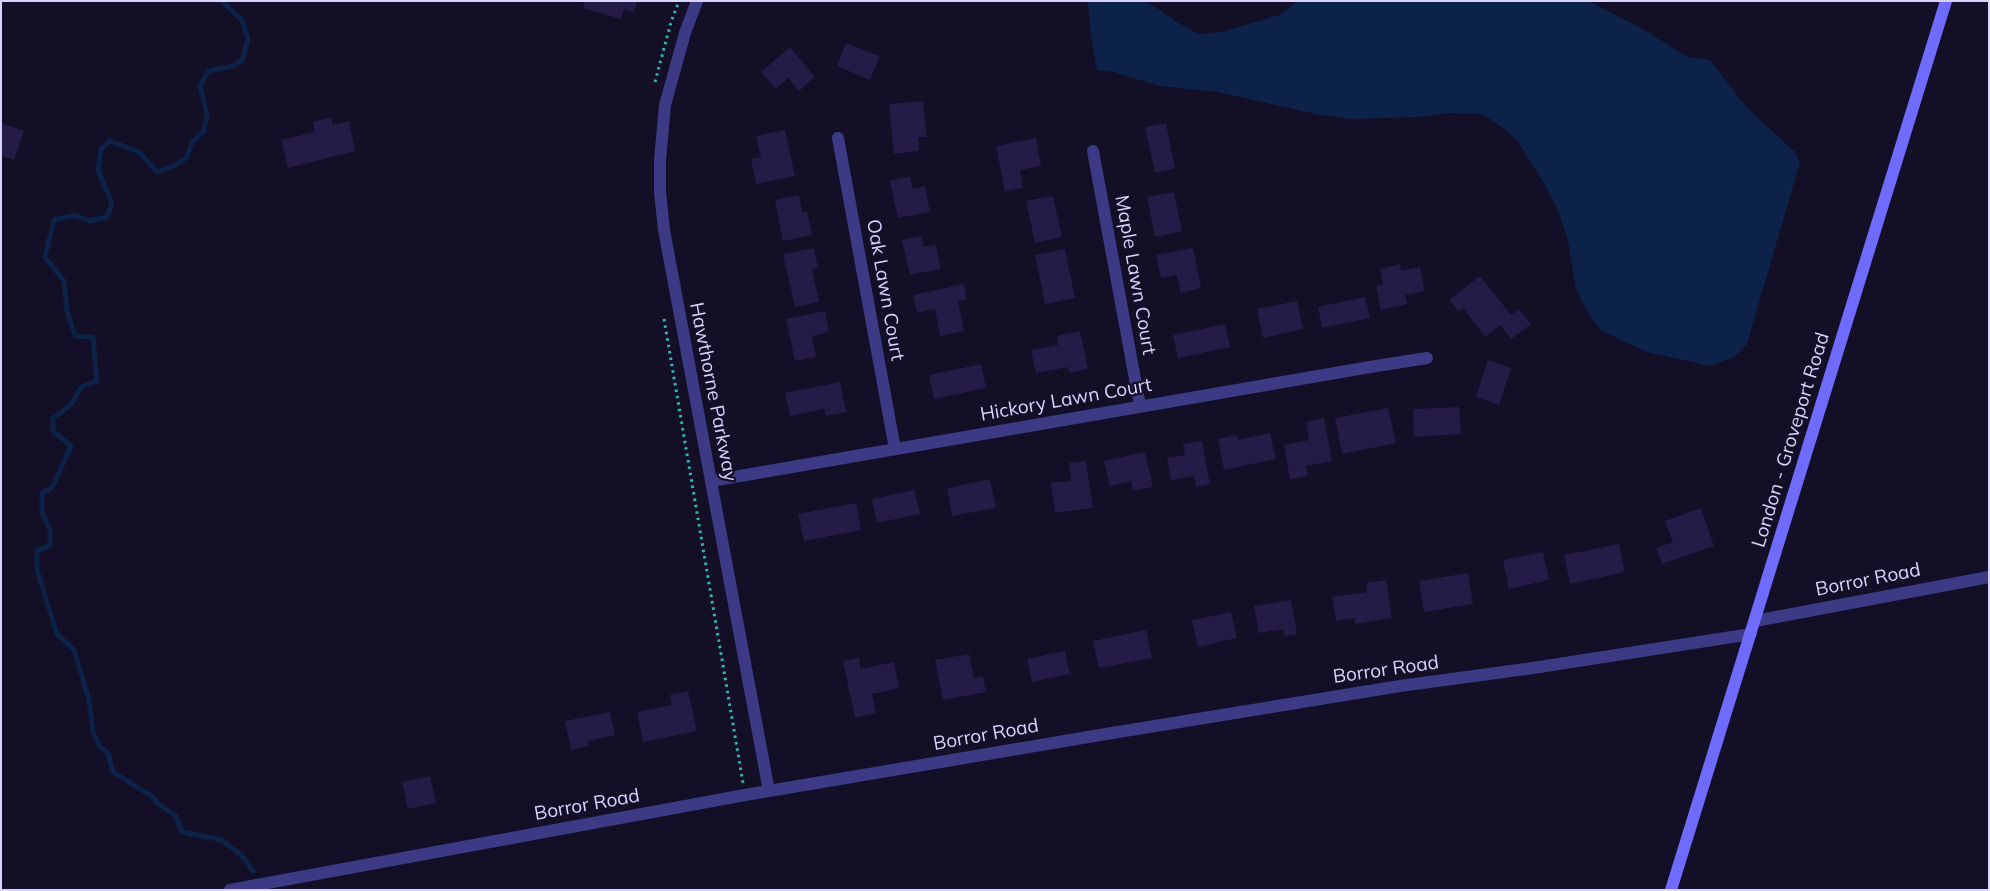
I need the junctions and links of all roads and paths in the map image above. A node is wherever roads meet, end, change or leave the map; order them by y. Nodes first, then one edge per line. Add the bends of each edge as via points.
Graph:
1 (697, 1) edge
2 (1946, 1) edge
3 (838, 138) dead end
4 (1093, 151) dead end
5 (1428, 358) dead end
6 (1140, 406) junction
7 (895, 449) junction
8 (711, 481) junction
9 (1989, 577) edge
10 (1755, 621) junction
11 (1751, 634) junction
12 (769, 791) junction
13 (230, 890) edge
14 (1671, 890) edge

1 - 8 street, Hawthorne Parkway via 684,33 666,105 660,192 664,230
2 - 10 main road, London - Groveport Road
3 - 7 street, Oak Lawn Court
4 - 6 street, Maple Lawn Court
5 - 6 street, Hickory Lawn Court
6 - 7 street, Hickory Lawn Court
7 - 8 street, Hickory Lawn Court
8 - 12 street, Hawthorne Parkway
9 - 10 street, Borror Road
10 - 11 main road, London - Groveport Road
11 - 12 street, Borror Road via 1305,701
11 - 14 main road, London - Groveport Road
12 - 13 street, Borror Road

